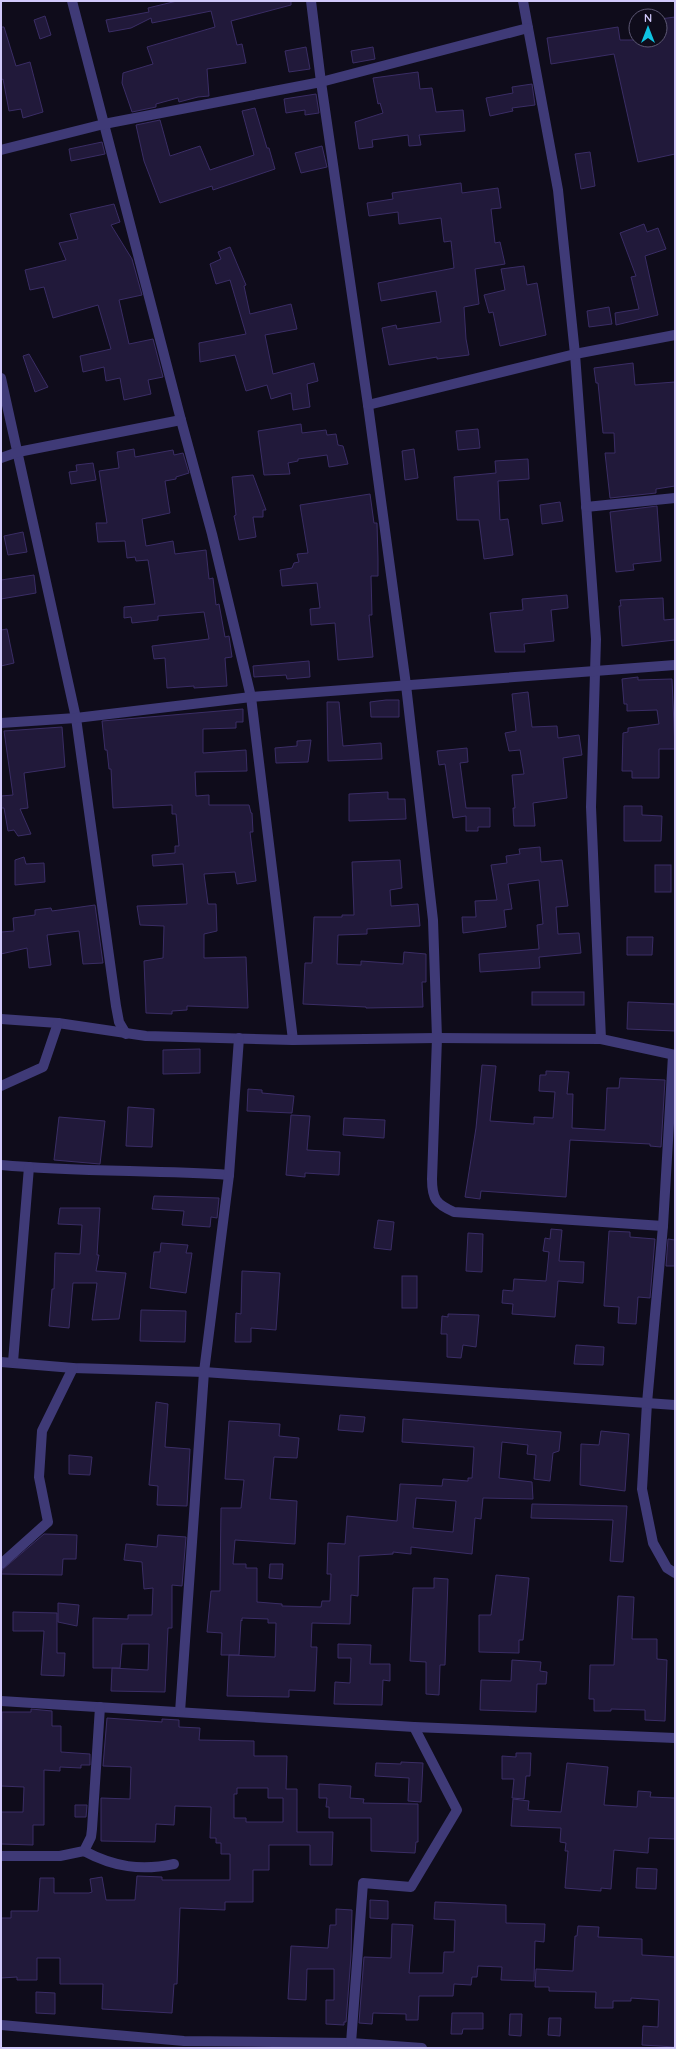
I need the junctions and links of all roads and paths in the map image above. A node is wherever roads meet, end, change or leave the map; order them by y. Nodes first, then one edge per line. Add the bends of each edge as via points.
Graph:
1 (72, 1) edge
2 (311, 1) edge
3 (523, 1) edge
4 (528, 28) junction
5 (321, 82) junction
6 (104, 124) junction
7 (1, 150) edge
8 (675, 335) edge
9 (575, 354) junction
10 (1, 378) edge
11 (368, 405) junction
12 (181, 420) junction
13 (18, 452) junction
14 (1, 458) edge
15 (675, 498) edge
16 (586, 507) junction
17 (675, 665) edge
18 (595, 671) junction
19 (406, 685) junction
20 (251, 697) junction
21 (76, 718) junction
22 (1, 723) edge
23 (1, 1019) edge
24 (58, 1023) junction
25 (126, 1034) junction
26 (239, 1038) junction
27 (437, 1038) junction
28 (601, 1039) junction
29 (293, 1040) junction
30 (674, 1055) edge
31 (1, 1086) edge
32 (1, 1165) edge
33 (29, 1167) junction
34 (229, 1175) junction
35 (663, 1226) junction
36 (1, 1362) edge
37 (13, 1362) junction
38 (73, 1368) junction
39 (204, 1372) junction
40 (647, 1403) junction
41 (675, 1405) edge
42 (1, 1564) edge
43 (675, 1573) edge
44 (1, 1701) edge
45 (100, 1707) junction
46 (180, 1712) junction
47 (414, 1727) junction
48 (675, 1738) edge
49 (84, 1851) junction
50 (1, 1856) edge
51 (174, 1864) dead end
52 (1, 2025) edge
53 (351, 2043) junction
54 (184, 2044) edge
55 (422, 2048) edge

1 - 6 street
2 - 5 street
3 - 4 street
4 - 5 street
4 - 9 street via 558,190
5 - 6 street
5 - 11 street
6 - 7 street
6 - 12 street
8 - 9 street
9 - 11 street
9 - 16 street
10 - 13 street
11 - 19 street
12 - 13 street
12 - 20 street via 212,534
13 - 14 street
13 - 21 street
15 - 16 street
16 - 18 street via 596,638
17 - 18 street
18 - 19 street
18 - 28 street via 591,807
19 - 20 street
19 - 27 street via 433,920
20 - 21 street
20 - 29 street
21 - 22 street
21 - 25 street via 116,1006 119,1022
23 - 24 street
24 - 25 street
24 - 31 street via 44,1068
25 - 26 street
26 - 29 street
26 - 34 street
27 - 28 street
27 - 29 street
27 - 35 street via 432,1189 435,1200 443,1207 454,1212
28 - 30 street
30 - 35 street
32 - 33 street
33 - 34 street
33 - 37 street
34 - 39 street
35 - 40 street
36 - 37 street
37 - 38 street
38 - 39 street
38 - 42 street via 42,1431 39,1477 48,1522
39 - 40 street
39 - 46 street
40 - 41 street
40 - 43 street via 642,1489 653,1543 667,1568
44 - 45 street
45 - 46 street
45 - 49 street via 92,1829
46 - 47 street
47 - 48 street
47 - 53 street via 457,1810 411,1887 363,1883
49 - 50 street via 64,1856
49 - 51 street via 119,1866 156,1868
52 - 54 street
53 - 54 street
53 - 55 street

